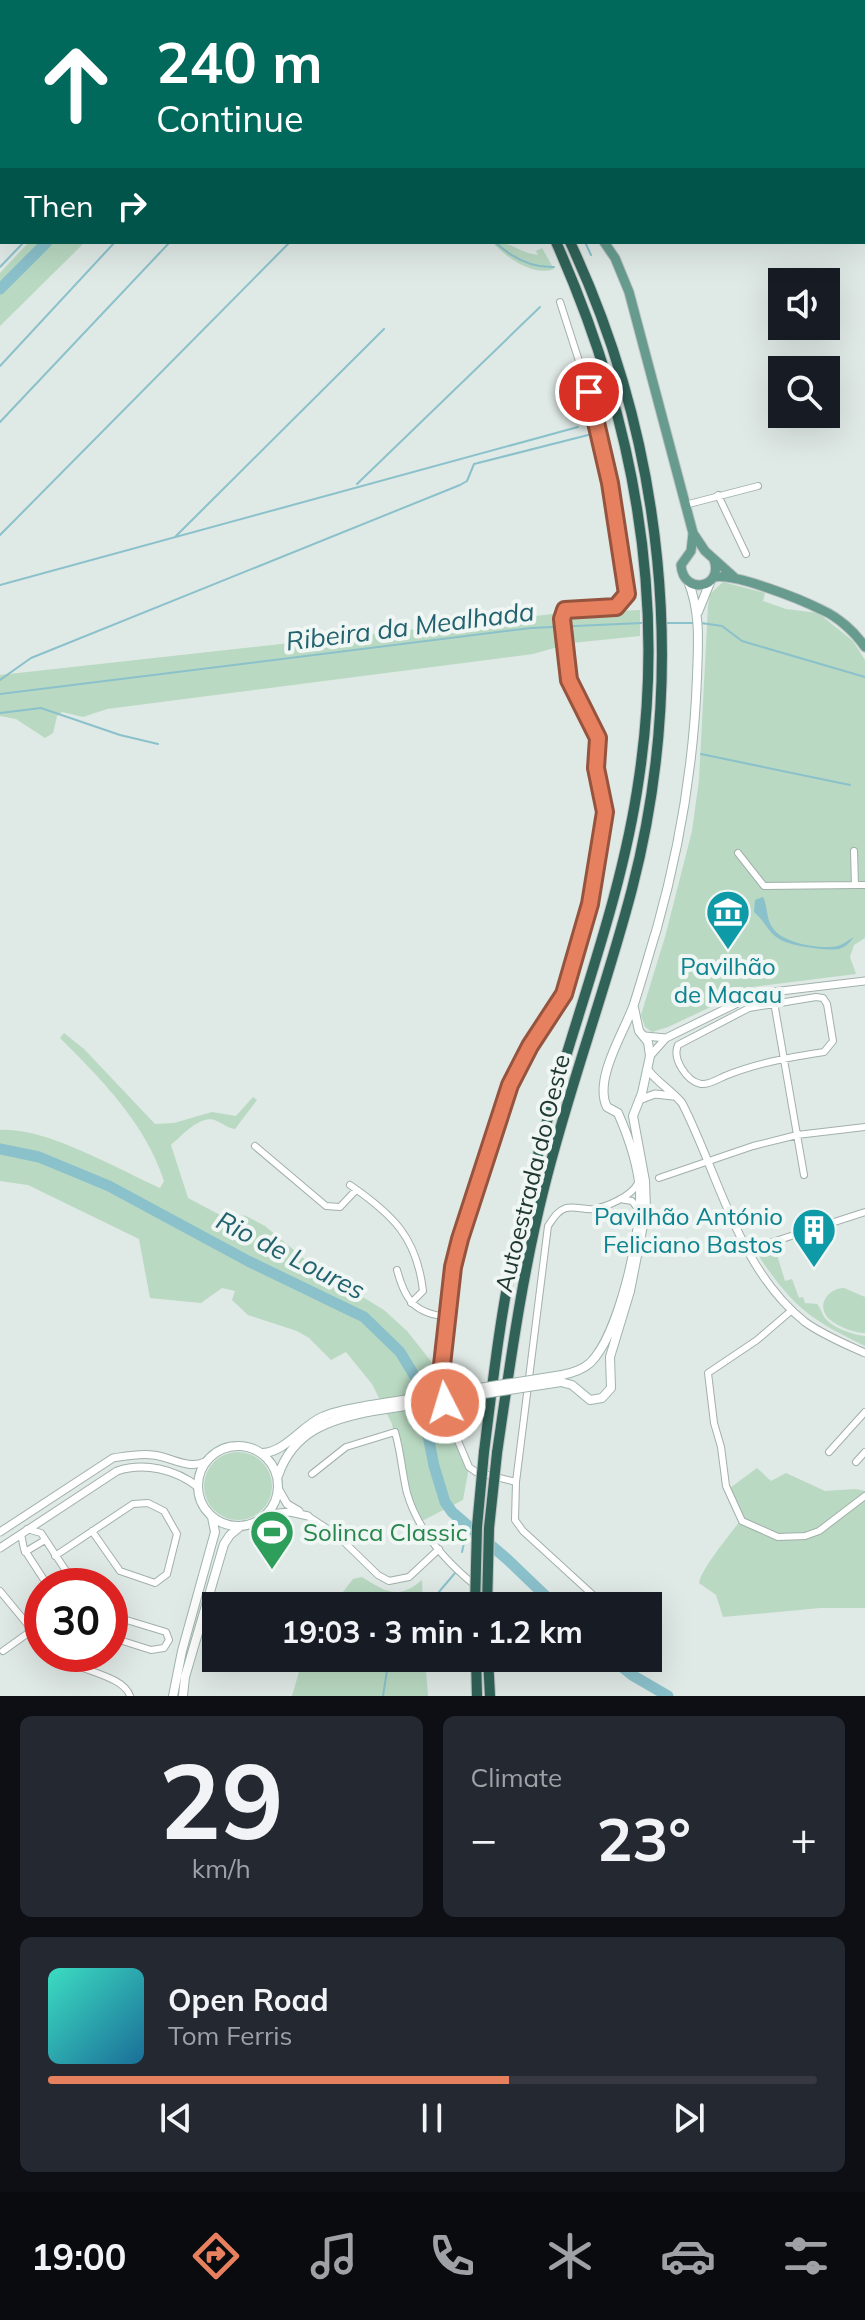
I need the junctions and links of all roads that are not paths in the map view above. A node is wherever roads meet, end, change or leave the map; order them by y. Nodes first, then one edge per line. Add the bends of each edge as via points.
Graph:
1 (557, 244) edge
2 (571, 244) edge
3 (605, 244) edge
4 (560, 302) dead end
5 (758, 486) dead end
6 (718, 495) junction
7 (685, 505) junction
8 (693, 533) junction
9 (691, 551) junction
10 (705, 551) junction
11 (746, 554) dead end
12 (714, 560) junction
13 (734, 577) junction
14 (712, 579) junction
15 (688, 581) junction
16 (698, 613) junction
17 (865, 647) edge
18 (854, 851) dead end
19 (738, 853) dead end
20 (855, 885) junction
21 (865, 885) edge
22 (865, 981) edge
23 (774, 1002) junction
24 (633, 1006) junction
25 (642, 1034) junction
26 (621, 1036) junction
27 (666, 1038) junction
28 (650, 1056) junction
29 (783, 1059) junction
30 (648, 1070) junction
31 (678, 1098) junction
32 (639, 1100) junction
33 (634, 1109) junction
34 (618, 1113) junction
35 (865, 1127) edge
36 (797, 1135) junction
37 (255, 1146) dead end
38 (709, 1161) junction
39 (804, 1175) dead end
40 (659, 1178) dead end
41 (639, 1180) junction
42 (620, 1199) junction
43 (640, 1212) junction
44 (865, 1212) edge
45 (748, 1250) junction
46 (397, 1270) dead end
47 (411, 1303) junction
48 (792, 1310) junction
49 (447, 1317) junction
50 (865, 1353) edge
51 (584, 1367) junction
52 (611, 1376) junction
53 (561, 1379) junction
54 (576, 1388) junction
55 (372, 1408) junction
56 (865, 1412) edge
57 (829, 1452) dead end
58 (865, 1452) edge
59 (262, 1453) junction
60 (205, 1462) junction
61 (856, 1462) dead end
62 (312, 1474) dead end
63 (278, 1477) junction
64 (516, 1482) junction
65 (198, 1487) junction
66 (279, 1490) junction
67 (865, 1496) edge
68 (267, 1514) junction
69 (308, 1516) junction
70 (212, 1517) junction
71 (241, 1526) junction
72 (92, 1531) junction
73 (0, 1532) edge
74 (24, 1532) junction
75 (45, 1540) junction
76 (0, 1548) edge
77 (439, 1549) junction
78 (25, 1552) junction
79 (55, 1556) junction
80 (36, 1568) edge
81 (63, 1568) edge
82 (0, 1591) edge
83 (475, 1592) edge
84 (484, 1592) edge
85 (487, 1592) edge
86 (590, 1592) edge
87 (128, 1620) edge
88 (24, 1622) edge
89 (24, 1636) edge
90 (128, 1643) edge
91 (3, 1651) dead end
92 (91, 1672) edge
93 (476, 1672) edge
94 (489, 1672) edge
95 (130, 1696) edge
96 (173, 1696) edge
97 (183, 1696) edge
98 (477, 1696) edge
99 (490, 1696) edge

1 - 83 highway, Autoestrada do Oeste, bridge via 611,386 634,484 648,608 647,698 631,829 512,1262 484,1452
2 - 85 highway, Autoestrada do Oeste, bridge via 604,323 633,414 651,505 661,608 660,711 632,889 544,1189 514,1332 489,1528
3 - 7 main road via 629,292
4 - 49 street via 604,454 627,594 616,607 565,610 562,619 569,680 598,738 596,768 605,812 590,904 564,994 519,1066 453,1267
5 - 6 street
6 - 7 street
6 - 11 street
7 - 8 main road
8 - 9 main road
8 - 10 main road
9 - 10 main road
9 - 15 main road via 681,565
10 - 12 main road
12 - 13 main road
12 - 14 main road
13 - 14 main road
13 - 17 main road via 823,610
14 - 15 main road via 699,585
14 - 16 main road
15 - 16 main road
16 - 24 main road via 695,720 683,813
18 - 20 street
19 - 20 street via 764,886
20 - 21 street
22 - 27 street via 756,994
23 - 29 street
23 - 29 street via 823,998 833,1041 824,1052
23 - 29 street via 749,1008 678,1045 676,1058 686,1073 707,1084
24 - 25 main road
24 - 26 main road
25 - 26 main road
25 - 27 street
25 - 28 main road
26 - 34 main road via 611,1055 604,1096 607,1107
27 - 28 street
28 - 30 main road
29 - 36 street
30 - 31 street
30 - 32 main road
31 - 32 street via 659,1093
31 - 38 street
32 - 33 main road
33 - 34 main road
33 - 52 main road via 646,1210 610,1357
34 - 41 main road
35 - 36 street
36 - 38 street
36 - 39 street
37 - 47 street via 326,1206 340,1207 353,1187 398,1223 418,1265 423,1291
38 - 40 street
38 - 45 street
41 - 42 street via 634,1191
41 - 43 main road
42 - 43 street via 632,1201
42 - 64 street via 593,1209 567,1208 548,1226
43 - 51 main road via 614,1320 599,1352
44 - 45 street
45 - 48 street
46 - 47 street
47 - 49 street
48 - 50 street via 821,1332
48 - 67 street via 708,1373 726,1486 742,1521 778,1537 819,1531
49 - 64 street via 441,1388 456,1438 469,1467
51 - 52 main road via 598,1365
51 - 53 main road
51 - 54 main road
52 - 54 main road via 611,1388 602,1398 584,1397
53 - 54 main road
53 - 55 main road, bridge
55 - 59 main road via 322,1417 273,1452
55 - 63 main road via 310,1431 290,1451
56 - 57 street
58 - 61 street
59 - 60 main road via 245,1446 227,1447
59 - 63 main road
60 - 65 main road
60 - 73 street via 189,1465 135,1454 113,1458
62 - 77 street via 346,1447 395,1432 418,1523
63 - 66 main road
64 - 86 street via 515,1520
65 - 70 main road
65 - 74 street via 167,1472 131,1466 101,1479
66 - 68 main road
66 - 69 street via 287,1504
68 - 69 street
68 - 71 main road
69 - 77 street via 389,1581 409,1577
70 - 71 main road
70 - 96 main road via 215,1532
71 - 97 main road via 222,1551
72 - 72 street via 133,1504 148,1503 164,1511 177,1534 167,1574 155,1583 120,1571
72 - 79 street
74 - 75 street via 41,1533
74 - 76 street
74 - 78 street via 20,1540
75 - 78 street
75 - 79 street
77 - 84 street
78 - 80 street
79 - 81 street
82 - 88 street
87 - 90 street via 166,1632 169,1640 164,1648 151,1650
89 - 91 street
92 - 95 street via 122,1683
93 - 98 highway
94 - 99 highway

